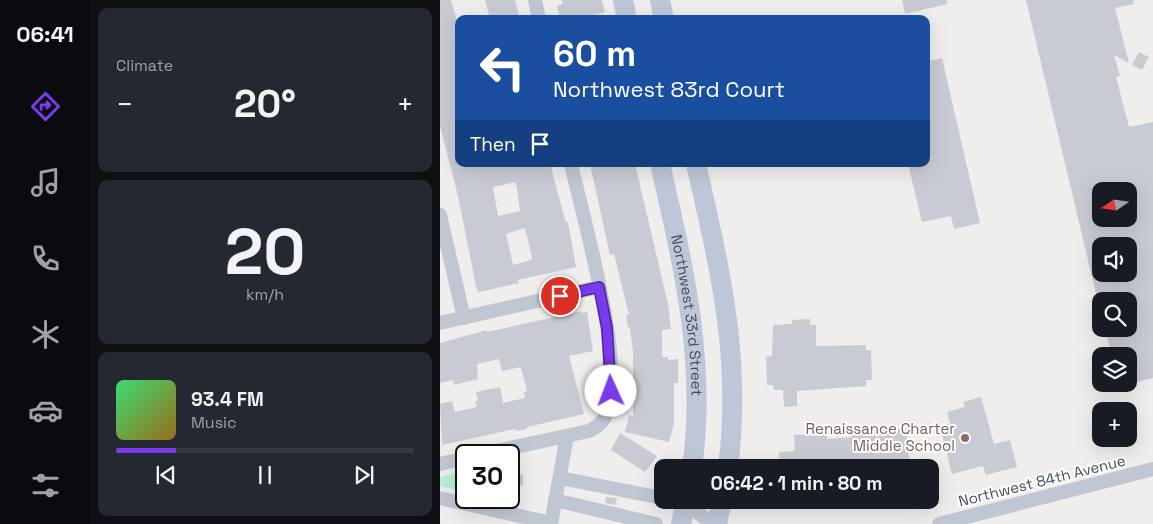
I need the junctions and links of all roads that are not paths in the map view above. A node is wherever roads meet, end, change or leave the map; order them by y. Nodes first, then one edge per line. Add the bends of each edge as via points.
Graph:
1 (535, 0) edge
2 (623, 0) edge
3 (660, 0) edge
4 (538, 15) edge
5 (626, 15) edge
6 (663, 15) edge
7 (572, 167) edge
8 (661, 167) edge
9 (697, 167) edge
10 (440, 215) edge
11 (599, 287) junction
12 (464, 318) junction
13 (440, 323) edge
14 (567, 436) junction
15 (520, 446) edge
16 (693, 459) edge
17 (729, 459) edge
18 (455, 461) edge
19 (440, 464) edge
20 (1153, 469) edge
21 (560, 478) junction
22 (654, 496) edge
23 (440, 498) edge
24 (555, 500) junction
25 (681, 509) edge
26 (692, 509) edge
27 (720, 509) edge
28 (551, 523) edge
29 (656, 524) edge
30 (681, 524) edge
31 (712, 524) edge
32 (717, 524) edge
33 (939, 524) edge

1 - 4 street
2 - 5 street
3 - 6 street
7 - 11 street
8 - 16 street, Northwest 33rd Street via 694,326 698,394
9 - 17 street via 724,292 731,343 733,399
10 - 12 street
11 - 12 street
11 - 14 street via 610,359 612,386 609,409 597,426
12 - 13 street
14 - 15 street
14 - 21 street
18 - 19 street
20 - 33 street, Northwest 84th Avenue
21 - 22 street
21 - 24 street
23 - 28 street
24 - 28 street
24 - 29 street
25 - 30 street
26 - 31 street
27 - 32 street

